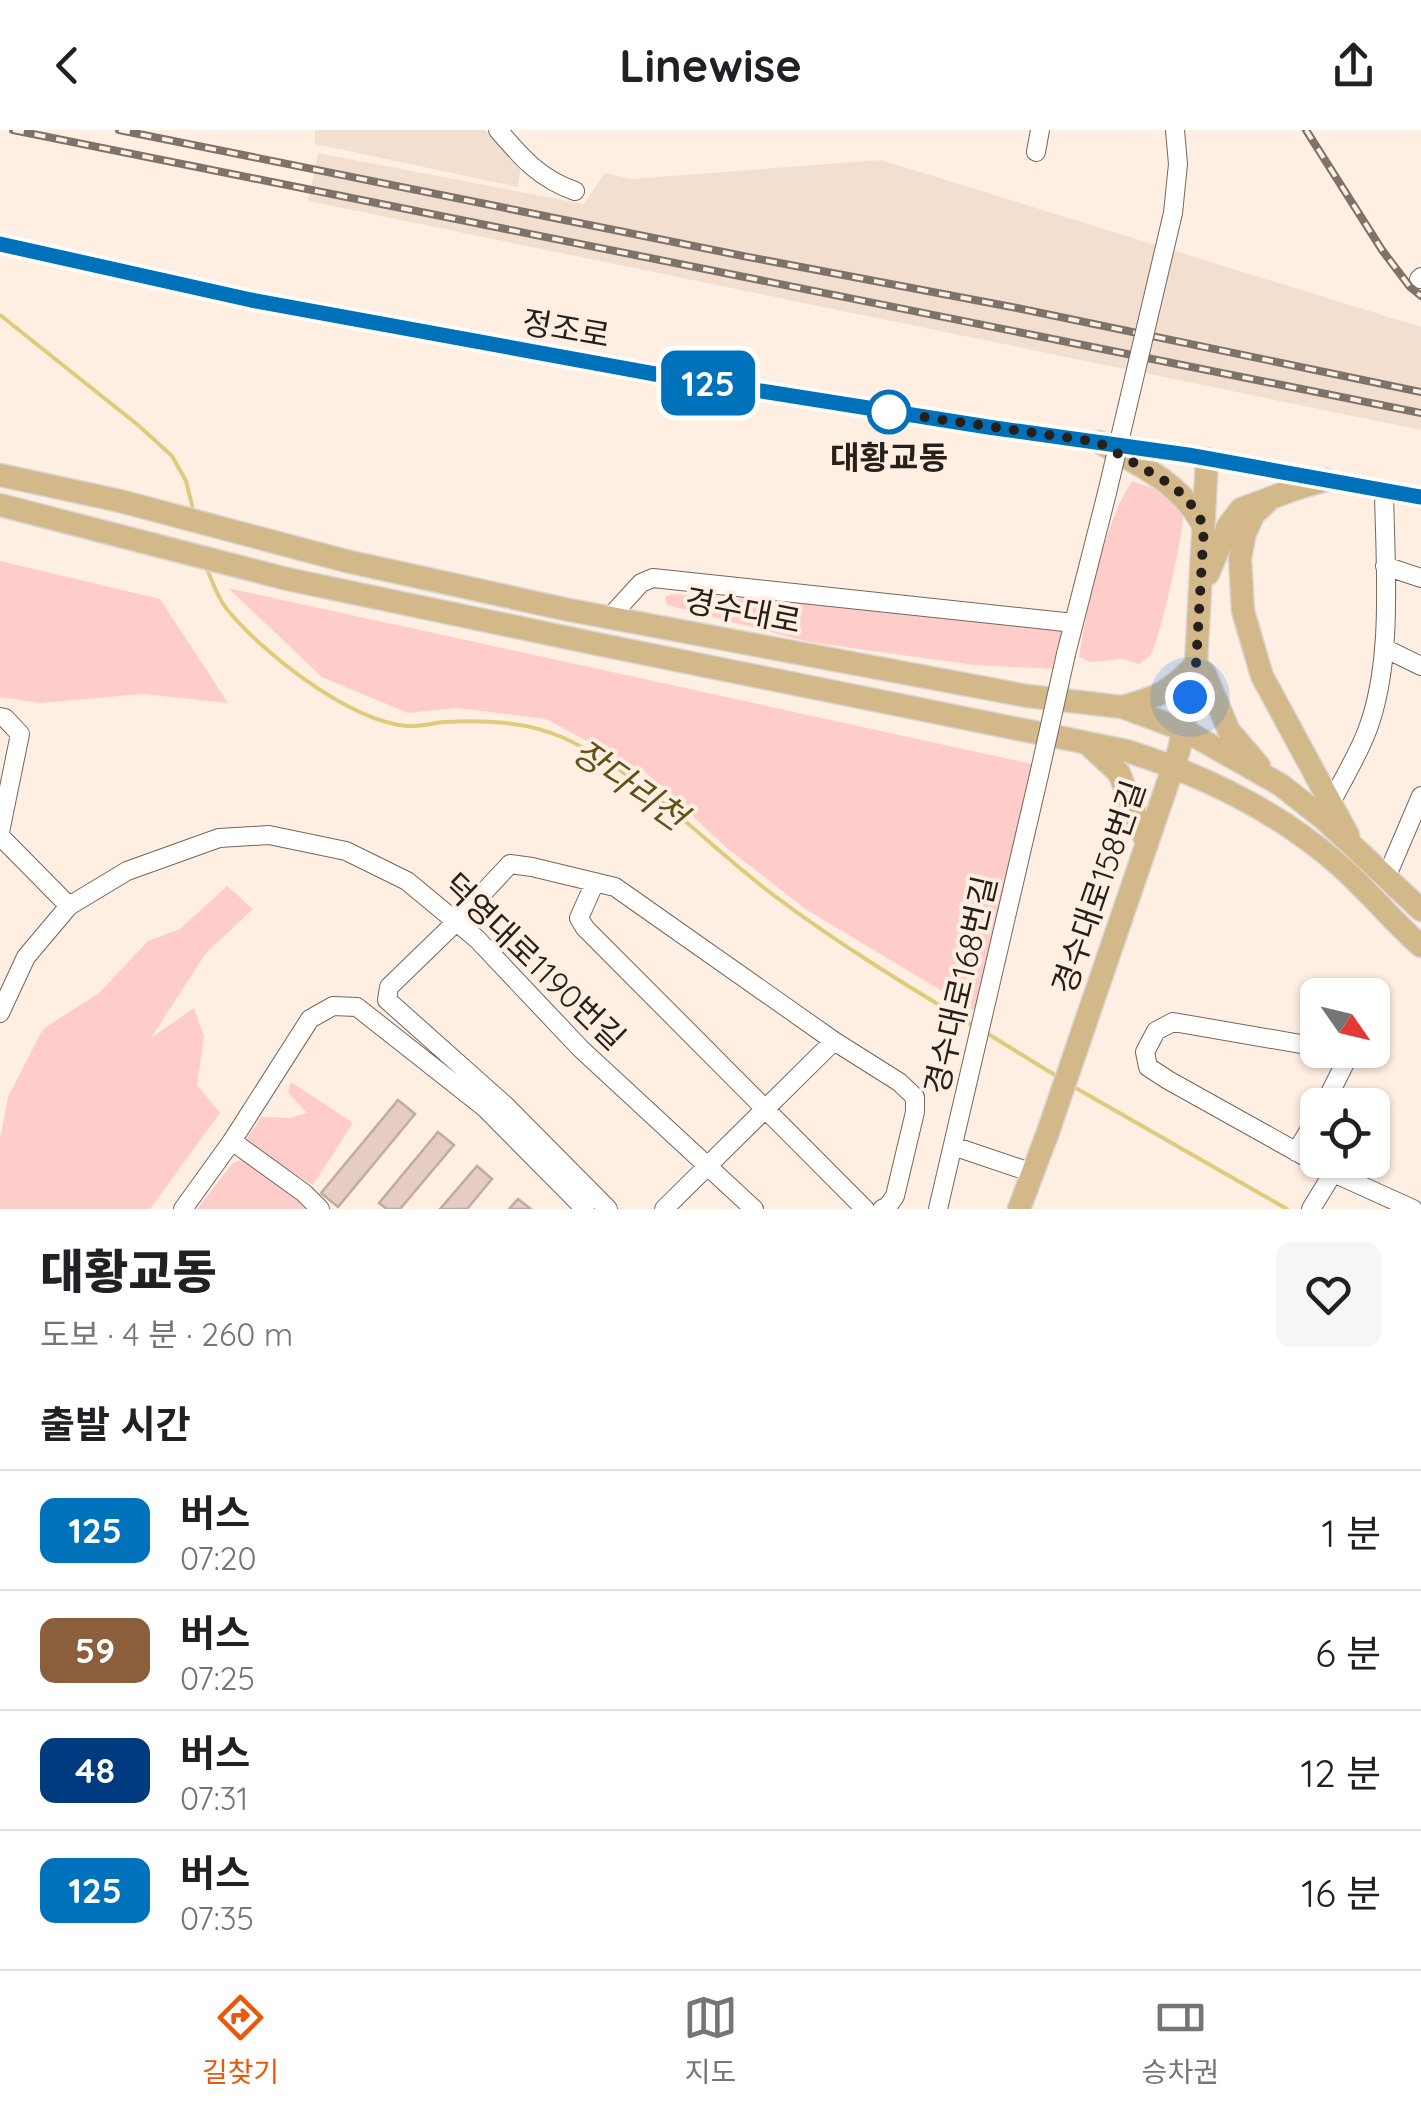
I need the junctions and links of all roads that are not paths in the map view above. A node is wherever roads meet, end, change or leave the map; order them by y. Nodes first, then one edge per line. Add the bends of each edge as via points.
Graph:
1 (498, 130) edge
2 (1040, 130) edge
3 (1175, 130) edge
4 (1036, 152) dead end
5 (575, 191) dead end
6 (0, 244) edge
7 (1098, 442) junction
8 (1208, 459) junction
9 (0, 476) edge
10 (1326, 480) junction
11 (1384, 490) junction
12 (1421, 497) edge
13 (1271, 498) junction
14 (0, 506) edge
15 (1204, 526) junction
16 (1384, 566) junction
17 (1421, 578) edge
18 (1200, 591) junction
19 (609, 618) junction
20 (1074, 623) junction
21 (1384, 648) junction
22 (1196, 664) junction
23 (1421, 666) edge
24 (1122, 707) junction
25 (0, 717) edge
26 (1184, 730) junction
27 (1086, 742) junction
28 (1174, 766) junction
29 (1269, 778) junction
30 (1421, 796) edge
31 (1332, 802) junction
32 (0, 834) edge
33 (1413, 838) edge
34 (1147, 844) junction
35 (1354, 848) junction
36 (1386, 878) junction
37 (595, 882) junction
38 (69, 906) junction
39 (1421, 910) edge
40 (456, 922) junction
41 (1421, 946) edge
42 (0, 1013) edge
43 (834, 1041) junction
44 (1300, 1043) edge
45 (764, 1109) junction
46 (232, 1141) junction
47 (1300, 1145) edge
48 (953, 1146) junction
49 (1296, 1152) junction
50 (1300, 1154) edge
51 (707, 1166) junction
52 (1033, 1173) junction
53 (1330, 1178) edge
54 (1344, 1178) edge
55 (182, 1209) edge
56 (320, 1209) edge
57 (585, 1209) edge
58 (608, 1209) edge
59 (664, 1209) edge
60 (754, 1209) edge
61 (865, 1209) edge
62 (882, 1209) edge
63 (938, 1209) edge
64 (1019, 1209) edge
65 (1311, 1209) edge
66 (1413, 1209) edge

1 - 5 street via 554,184
2 - 4 street
3 - 20 street, 경수대로168번길, bridge via 1173,213
6 - 7 street, 정조로 via 251,300 666,376
7 - 8 street, 정조로
7 - 15 main road via 1181,493
8 - 10 street, 정조로
8 - 15 main road, 경수대로158번길
9 - 19 main road, 경수대로 via 120,500 346,562
10 - 11 street, 정조로
10 - 13 main road
11 - 12 street, 정조로
11 - 16 street
13 - 18 main road via 1241,509 1228,526
13 - 31 main road via 1245,534 1243,611 1262,676
14 - 27 main road, 경수대로 via 248,568
15 - 18 main road, 경수대로158번길
16 - 17 street
16 - 21 street
18 - 22 main road, 경수대로158번길
19 - 20 street via 652,578
19 - 24 main road, 경수대로 via 1027,696
20 - 48 street, 경수대로168번길, bridge
21 - 23 street
21 - 31 street via 1366,732
22 - 24 main road via 1155,698
22 - 26 main road, 경수대로158번길
22 - 29 main road via 1229,731
24 - 26 main road, 경수대로
25 - 32 street via 20,734
26 - 28 main road, 경수대로158번길
26 - 29 main road, 경수대로
27 - 28 main road, 경수대로
27 - 34 main road via 1119,772
28 - 34 main road, 경수대로158번길
28 - 41 main road, 경수대로 via 1292,827
29 - 35 main road, 경수대로
30 - 33 street
31 - 35 main road
32 - 38 street
33 - 36 street
34 - 52 main road, 경수대로158번길
35 - 36 main road, 경수대로
36 - 39 main road, 경수대로
37 - 40 street via 510,864
37 - 43 street via 615,887
37 - 45 street via 579,918 585,928
38 - 40 street, 덕영대로1190번길 via 126,871 219,838 268,836 346,851 407,881
38 - 42 street, 덕영대로1190번길 via 26,957
40 - 51 street, 덕영대로1190번길
40 - 58 street via 389,988 387,1000
43 - 45 street
43 - 62 street via 915,1097 895,1196
44 - 49 street via 1174,1022 1156,1031 1144,1052 1148,1066 1168,1080
45 - 51 street
45 - 61 street
46 - 55 street
46 - 56 street
46 - 57 street via 310,1019 332,1006 357,1007 486,1108
47 - 49 street
48 - 52 street
48 - 63 street, 경수대로168번길
49 - 50 street
51 - 59 street
51 - 60 street, 덕영대로1190번길
52 - 64 main road
53 - 65 street
54 - 66 street

